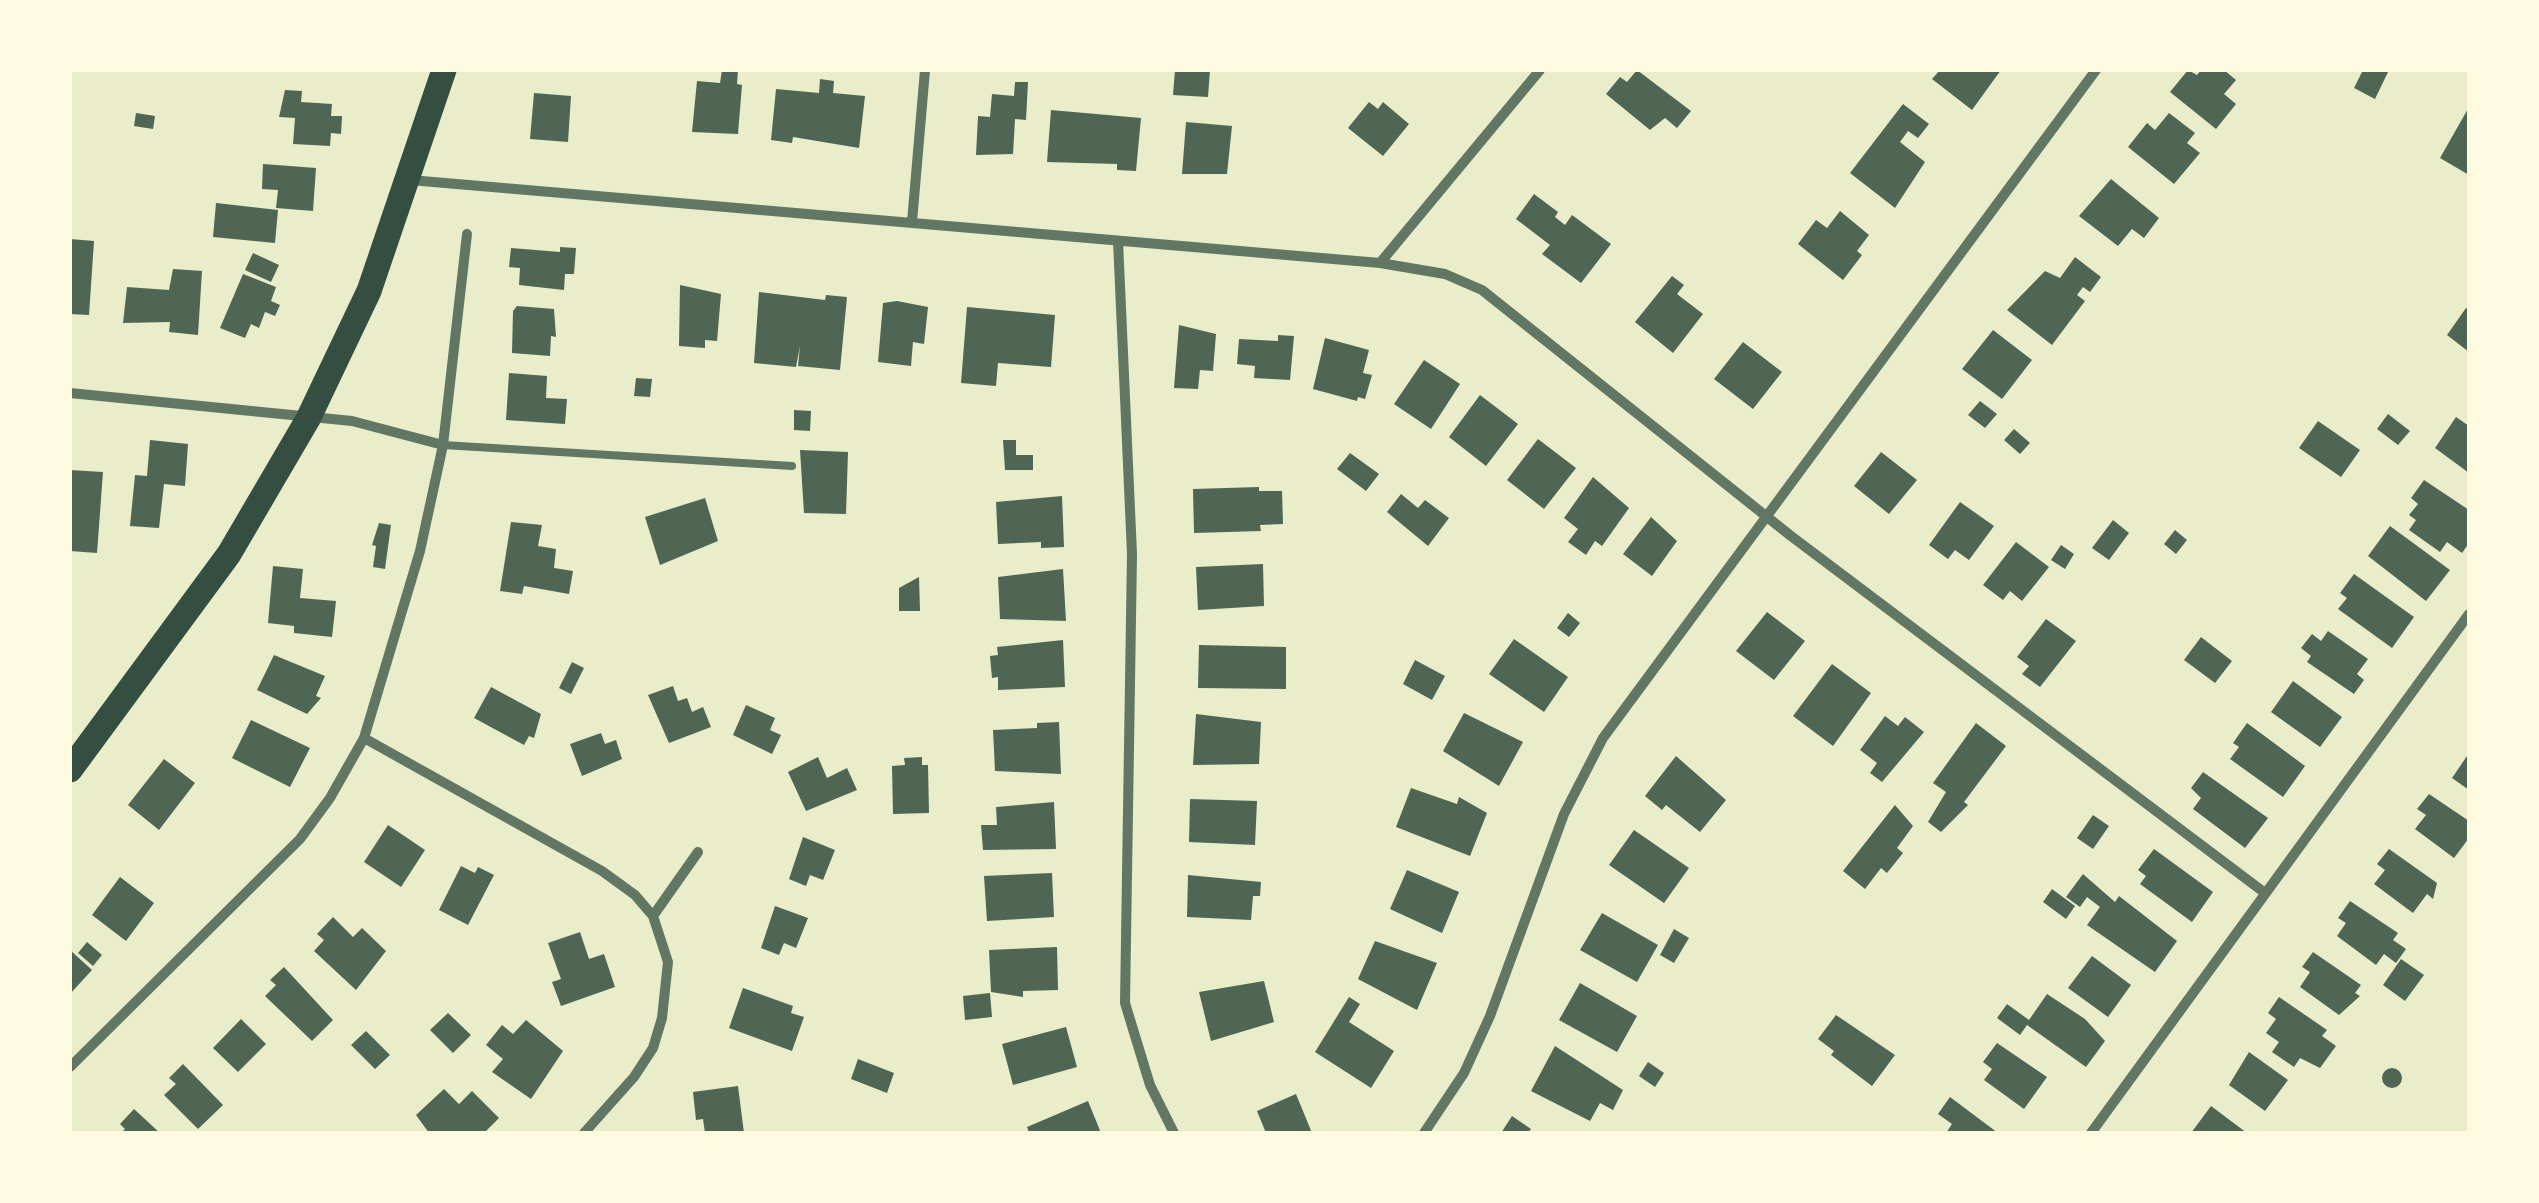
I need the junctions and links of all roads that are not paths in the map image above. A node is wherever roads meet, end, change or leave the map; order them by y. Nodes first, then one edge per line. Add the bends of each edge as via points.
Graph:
1 (444, 70) edge
2 (925, 70) edge
3 (1540, 70) edge
4 (2096, 70) edge
5 (410, 180) junction
6 (912, 222) junction
7 (467, 234) dead end
8 (1118, 241) junction
9 (1380, 263) junction
10 (70, 393) edge
11 (308, 419) junction
12 (443, 445) junction
13 (792, 466) dead end
14 (1765, 516) junction
15 (2469, 614) edge
16 (364, 738) junction
17 (70, 770) edge
18 (698, 852) dead end
19 (2265, 893) junction
20 (653, 916) junction
21 (70, 1067) edge
22 (591, 1131) edge
23 (1174, 1133) edge
24 (1424, 1133) edge
25 (2091, 1133) edge

1 - 5 main road
2 - 6 street
3 - 9 street
4 - 14 street
5 - 6 street
5 - 11 main road via 369,290
6 - 8 street
7 - 12 street
8 - 9 street
8 - 23 street via 1132,554 1125,1003 1150,1085
9 - 14 street via 1445,274 1482,290
10 - 11 street
11 - 12 street via 377,424
11 - 17 main road via 229,554
12 - 13 lane
12 - 16 street via 420,552
14 - 19 street
14 - 24 street via 1602,738 1558,830 1490,1016 1464,1073
15 - 19 street
16 - 20 street via 602,871
16 - 21 street via 300,838
18 - 20 street
19 - 25 street
20 - 22 street via 668,962 662,1018 653,1048

